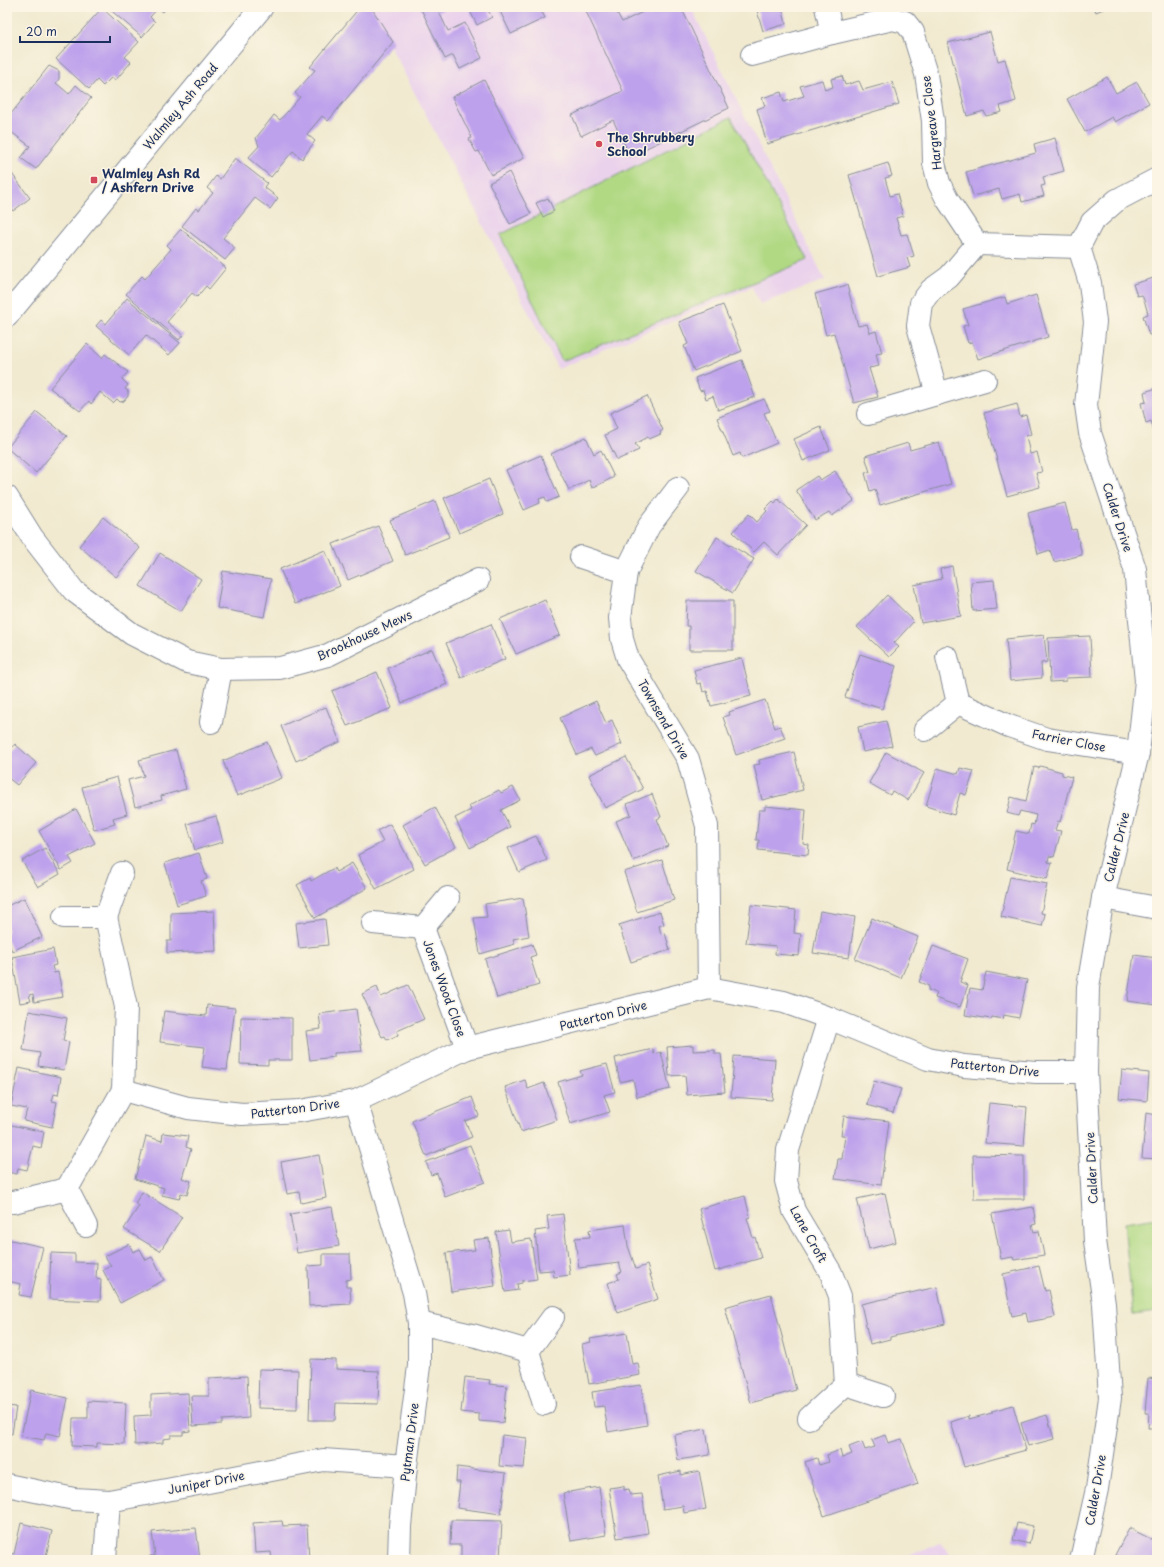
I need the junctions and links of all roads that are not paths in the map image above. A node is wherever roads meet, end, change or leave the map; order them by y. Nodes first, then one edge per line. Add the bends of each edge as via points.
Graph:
1 (262, 7) edge
2 (826, 7) edge
3 (832, 33) junction
4 (752, 55) dead end
5 (1157, 179) edge
6 (978, 244) junction
7 (1079, 247) junction
8 (7, 316) edge
9 (985, 380) dead end
10 (937, 394) junction
11 (868, 414) dead end
12 (678, 488) dead end
13 (7, 497) edge
14 (581, 557) dead end
15 (626, 572) junction
16 (478, 580) dead end
17 (947, 657) dead end
18 (221, 669) junction
19 (958, 703) junction
20 (211, 722) dead end
21 (925, 730) dead end
22 (1138, 753) junction
23 (122, 873) dead end
24 (448, 898) dead end
25 (1103, 898) junction
26 (1157, 908) edge
27 (106, 917) junction
28 (64, 918) dead end
29 (373, 923) dead end
30 (423, 928) junction
31 (709, 988) junction
32 (829, 1018) junction
33 (467, 1048) junction
34 (1086, 1072) junction
35 (124, 1090) junction
36 (356, 1101) junction
37 (67, 1189) junction
38 (13, 1202) dead end
39 (86, 1226) dead end
40 (553, 1317) dead end
41 (419, 1323) junction
42 (528, 1351) junction
43 (846, 1384) junction
44 (883, 1396) dead end
45 (544, 1404) dead end
46 (809, 1418) dead end
47 (406, 1466) junction
48 (7, 1485) edge
49 (108, 1501) junction
50 (105, 1560) edge
51 (398, 1560) edge
52 (1081, 1560) edge

1 - 8 street, Walmley Ash Road
2 - 3 street
3 - 4 street, Hargreave Close
3 - 6 street, Hargreave Close via 893,19 905,22 913,32 926,74 933,121 934,163 939,183
5 - 7 street via 1117,200 1092,222
6 - 7 street
6 - 10 street via 920,303 918,326
7 - 22 street, Calder Drive via 1090,283 1095,322 1086,405 1090,433 1135,568 1146,681
9 - 10 street
10 - 11 street
12 - 15 street, Townsend Drive via 649,526
13 - 18 street, Brookhouse Mews via 32,537 74,591 132,634 187,662
14 - 15 street
15 - 31 street, Townsend Drive via 620,618 622,639 628,659 688,759 707,826
16 - 18 street, Brookhouse Mews via 328,655 280,668
17 - 19 street
18 - 20 street
19 - 21 street
19 - 22 street, Farrier Close via 1009,726 1047,738
22 - 25 street, Calder Drive
23 - 27 street
24 - 30 street, Jones Wood Close
25 - 26 street
25 - 34 street, Calder Drive via 1088,987
27 - 28 street
27 - 35 street via 126,1007
29 - 30 street, Jones Wood Close
30 - 33 street, Jones Wood Close
31 - 32 street, Patterton Drive via 784,1002
31 - 33 street, Patterton Drive
32 - 34 street, Patterton Drive via 928,1059 964,1066 1036,1072
32 - 43 street, Lane Croft via 788,1150 786,1181 794,1211 831,1273 840,1296
33 - 36 street, Patterton Drive
34 - 52 street, Calder Drive via 1095,1241 1104,1304 1110,1398 1097,1489
35 - 36 street, Patterton Drive via 188,1108 242,1114 300,1110
35 - 37 street
36 - 41 street, Pytman Drive via 414,1293
37 - 38 street
37 - 39 street
40 - 42 street
41 - 42 street
41 - 47 street, Pytman Drive via 419,1366
42 - 45 street
43 - 44 street
43 - 46 street
47 - 49 street, Juniper Drive via 323,1460
47 - 51 street, Pytman Drive
48 - 49 street, Juniper Drive via 74,1499
49 - 50 street

